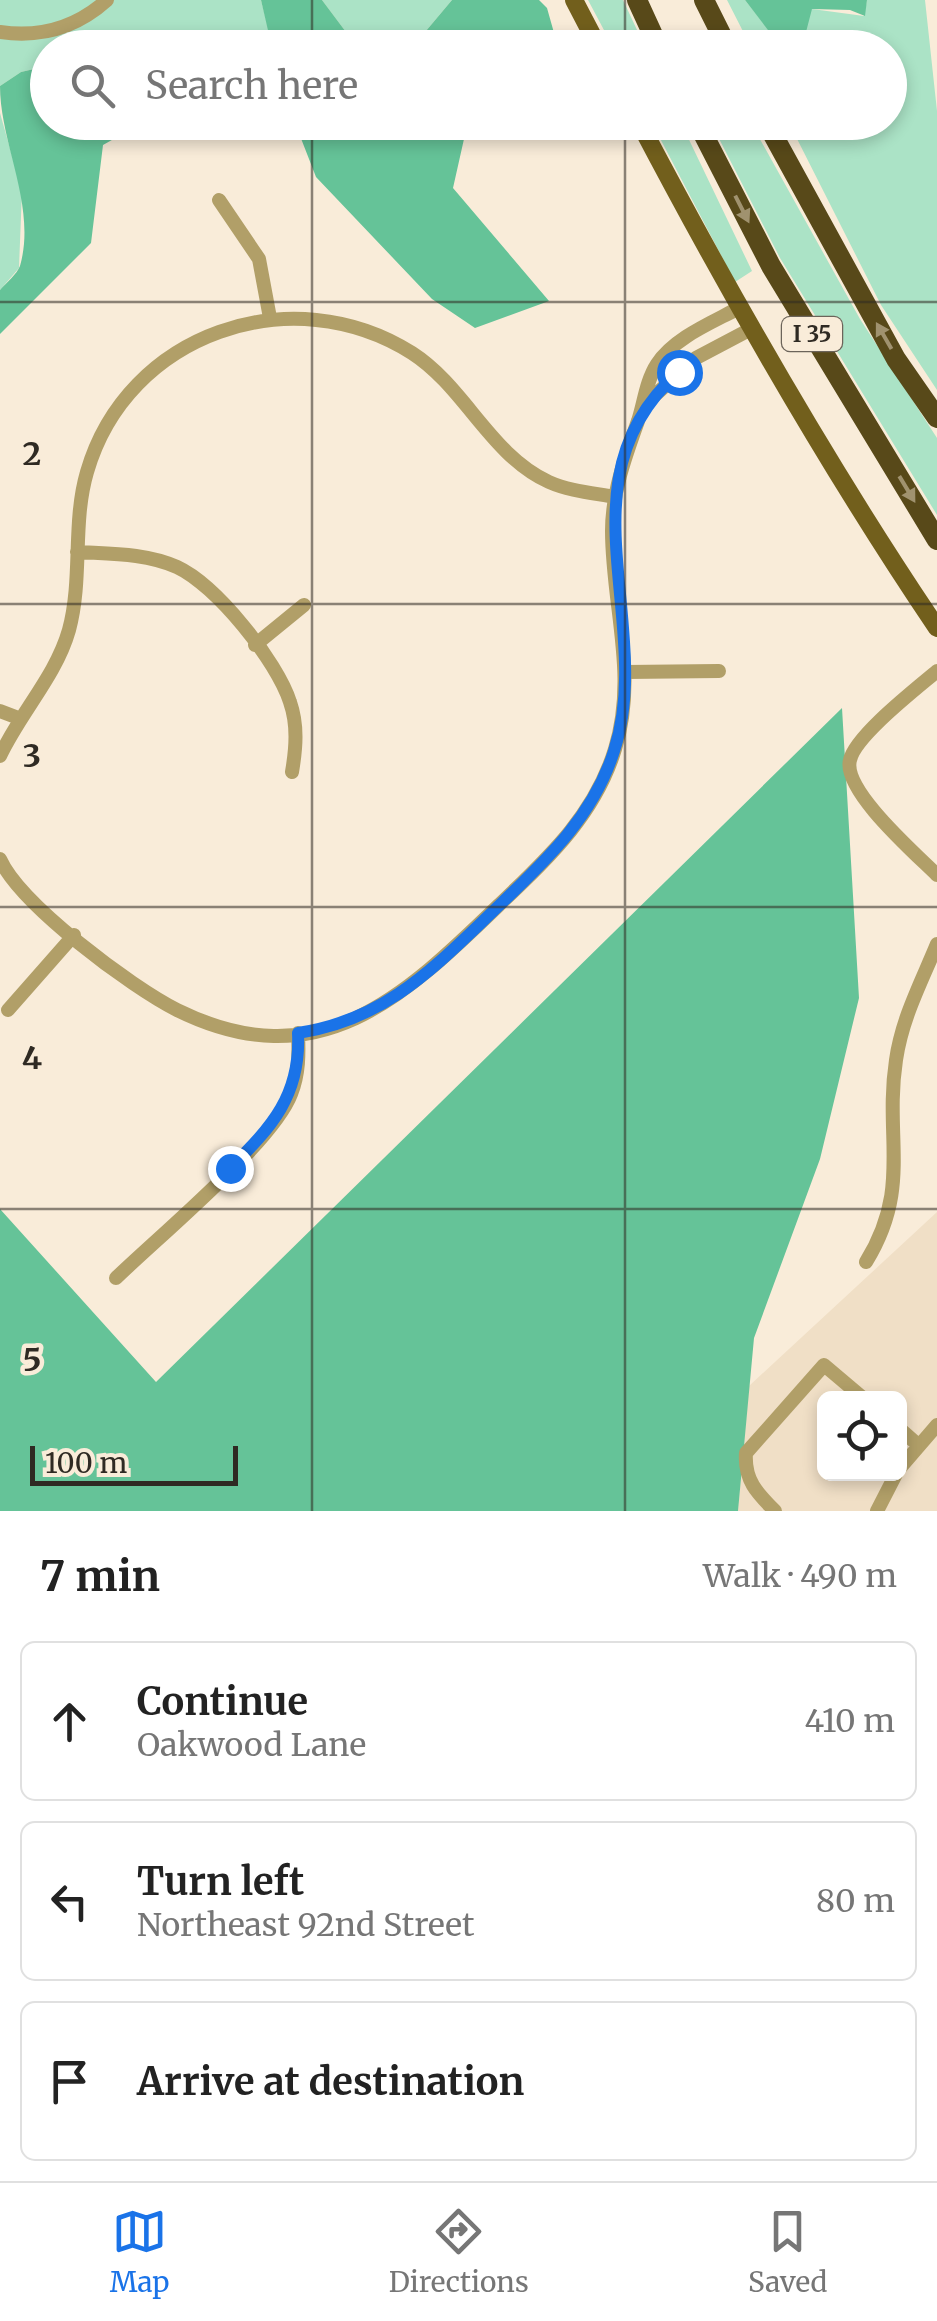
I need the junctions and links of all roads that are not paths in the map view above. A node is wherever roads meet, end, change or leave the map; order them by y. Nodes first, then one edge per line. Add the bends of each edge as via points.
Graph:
1 (108, 0) edge
2 (574, 0) edge
3 (637, 0) edge
4 (704, 0) edge
5 (53, 30) edge
6 (590, 30) edge
7 (651, 30) edge
8 (719, 30) edge
9 (0, 32) edge
10 (30, 34) edge
11 (648, 140) edge
12 (707, 140) edge
13 (776, 140) edge
14 (220, 200) dead end
15 (737, 309) junction
16 (270, 318) junction
17 (750, 330) junction
18 (644, 405) junction
19 (937, 418) edge
20 (615, 496) junction
21 (937, 540) edge
22 (77, 552) junction
23 (304, 605) dead end
24 (937, 628) edge
25 (255, 644) junction
26 (720, 671) dead end
27 (937, 671) edge
28 (626, 672) junction
29 (0, 711) edge
30 (21, 719) junction
31 (0, 756) edge
32 (292, 772) dead end
33 (0, 860) edge
34 (937, 876) edge
35 (74, 936) junction
36 (937, 944) edge
37 (8, 1010) dead end
38 (298, 1033) junction
39 (866, 1262) dead end
40 (116, 1278) dead end
41 (856, 1391) edge
42 (937, 1425) edge
43 (907, 1435) edge
44 (918, 1444) junction
45 (907, 1459) edge
46 (892, 1481) edge
47 (775, 1511) edge
48 (876, 1511) edge

1 - 5 street
2 - 6 main road
3 - 7 highway
4 - 8 highway
9 - 10 street
11 - 15 main road
12 -> 21 highway, I 35 via 772,266
19 -> 13 highway, I 35 via 896,359
14 - 16 street via 259,259
15 - 17 main road
15 - 18 street via 666,355 652,374
16 - 20 street via 332,320 388,340 434,370 530,472 569,489
16 - 22 street via 196,340 158,364 122,402 88,468
17 - 18 street via 696,358
17 - 24 main road
18 - 20 street
20 - 28 street
22 - 25 street via 139,556 179,568 211,592
22 - 30 street via 68,630
23 - 25 street
25 - 32 street via 292,706
26 - 28 street
27 - 34 street via 860,742 849,773 859,793
28 - 38 street via 622,722 607,773 562,843 396,1000 350,1022
29 - 30 street
30 - 31 street
33 - 35 street via 30,901
35 - 37 street
35 - 38 street via 152,995 203,1021
36 - 39 street via 903,1026 892,1207
38 - 40 street via 297,1072 276,1121
41 - 47 street via 824,1365 746,1454 753,1488
42 - 44 street
43 - 44 street
44 - 45 street
46 - 48 street

